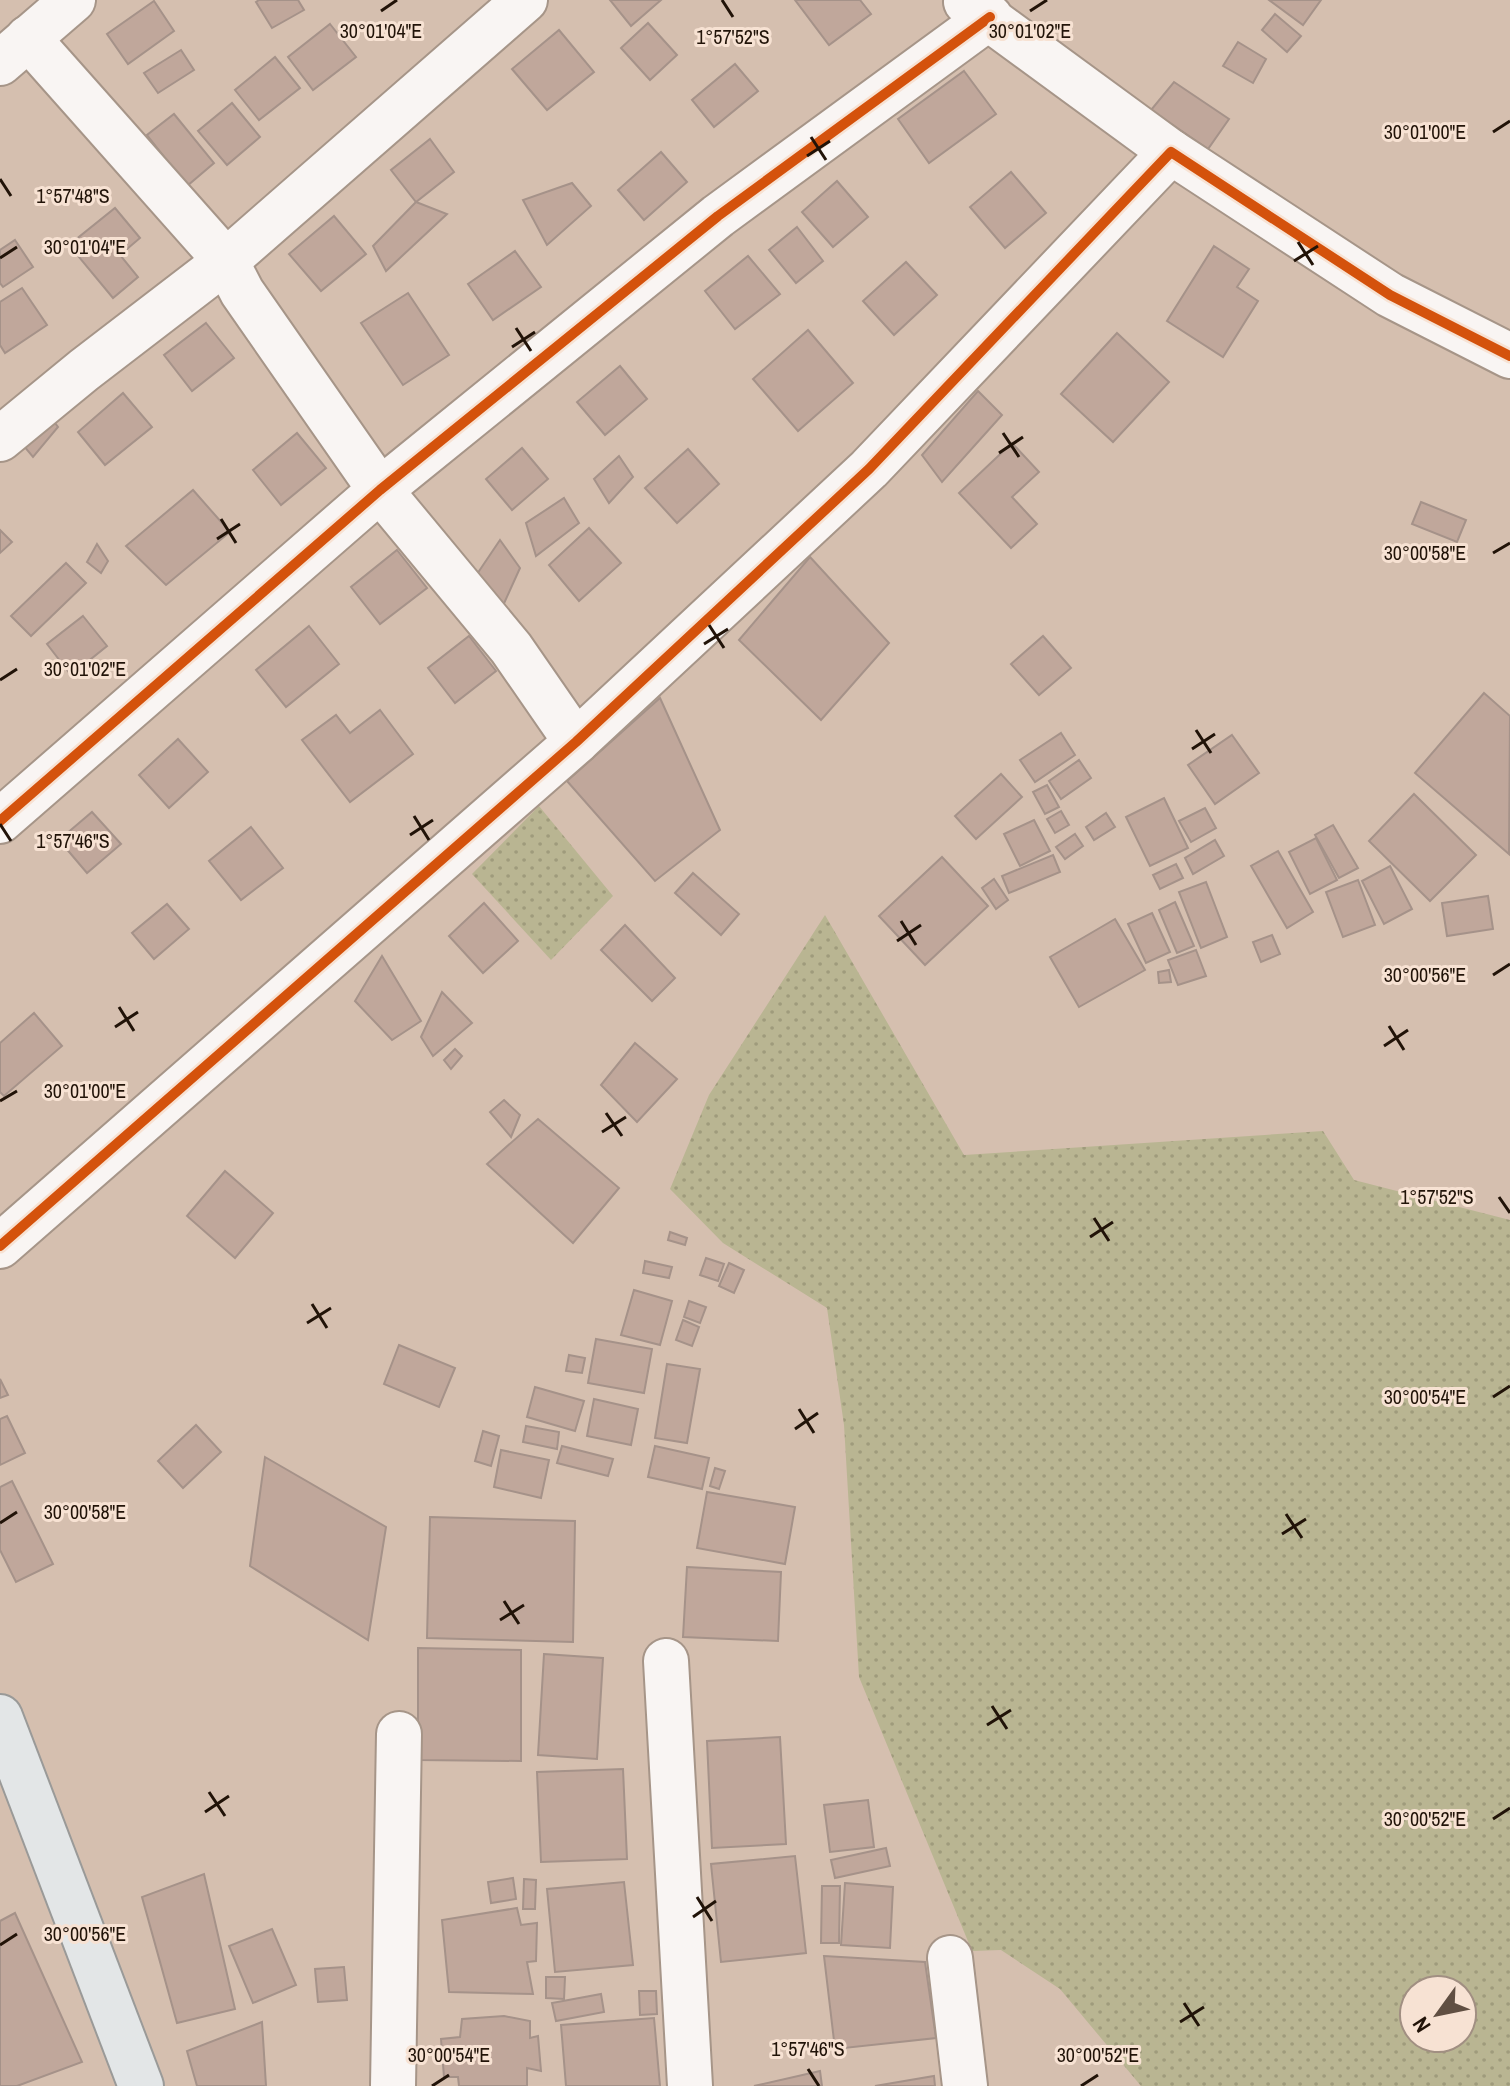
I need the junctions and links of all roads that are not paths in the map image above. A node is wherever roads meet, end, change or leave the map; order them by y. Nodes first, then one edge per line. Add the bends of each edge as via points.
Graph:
1 (73, 0) edge
2 (525, 0) edge
3 (976, 9) edge
4 (14, 50) edge
5 (1171, 152) junction
6 (226, 261) junction
7 (1510, 356) edge
8 (0, 439) edge
9 (380, 490) junction
10 (576, 742) junction
11 (0, 821) edge
12 (0, 1246) edge
13 (666, 1661) dead end
14 (0, 1717) edge
15 (399, 1734) dead end
16 (950, 1958) dead end
17 (141, 2086) edge
18 (393, 2086) edge
19 (690, 2086) edge
20 (965, 2086) edge

1 - 4 street
2 - 6 street
3 - 5 street
3 - 9 street
4 - 6 street
5 - 7 street via 1390,295
5 - 10 street via 869,469
6 - 8 street
6 - 9 street
9 - 10 street via 511,648
9 - 11 street
10 - 12 street
13 - 19 street
14 - 17 main road
15 - 18 street
16 - 20 street

